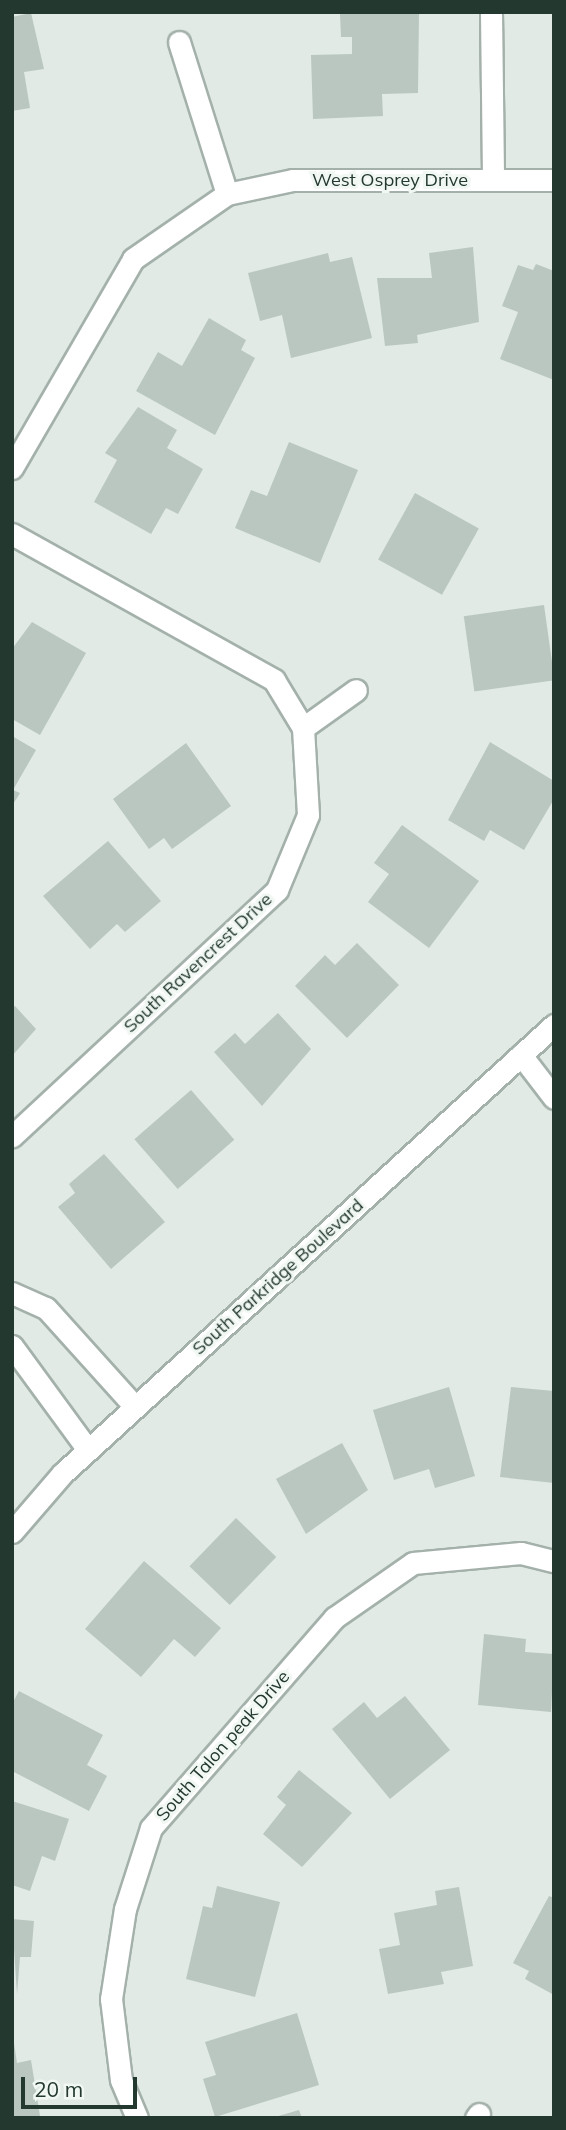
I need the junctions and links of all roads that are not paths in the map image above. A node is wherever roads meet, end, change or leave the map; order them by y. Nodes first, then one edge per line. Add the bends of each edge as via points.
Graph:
1 (491, 12) edge
2 (179, 42) dead end
3 (493, 180) junction
4 (554, 180) edge
5 (227, 194) junction
6 (12, 468) edge
7 (12, 534) edge
8 (356, 690) dead end
9 (303, 728) junction
10 (553, 1028) edge
11 (520, 1055) junction
12 (554, 1098) edge
13 (12, 1136) edge
14 (12, 1293) edge
15 (12, 1346) edge
16 (135, 1408) junction
17 (88, 1450) junction
18 (12, 1532) edge
19 (554, 1561) edge
20 (137, 2118) edge

1 - 3 street
2 - 5 street
3 - 4 street, West Osprey Drive
3 - 5 street, West Osprey Drive via 293,180
5 - 6 street via 133,259
7 - 9 street, South Ravencrest Drive via 274,680
8 - 9 street
9 - 13 street, South Ravencrest Drive via 308,815 276,890
10 - 11 street, South Parkridge Boulevard
11 - 12 street
11 - 16 street, South Parkridge Boulevard
14 - 16 street via 46,1308
15 - 17 street
16 - 17 street, South Parkridge Boulevard
17 - 18 street, South Parkridge Boulevard
19 - 20 street, South Talon peak Drive via 522,1553 413,1563 334,1619 151,1828 125,1909 111,1999 121,2080

